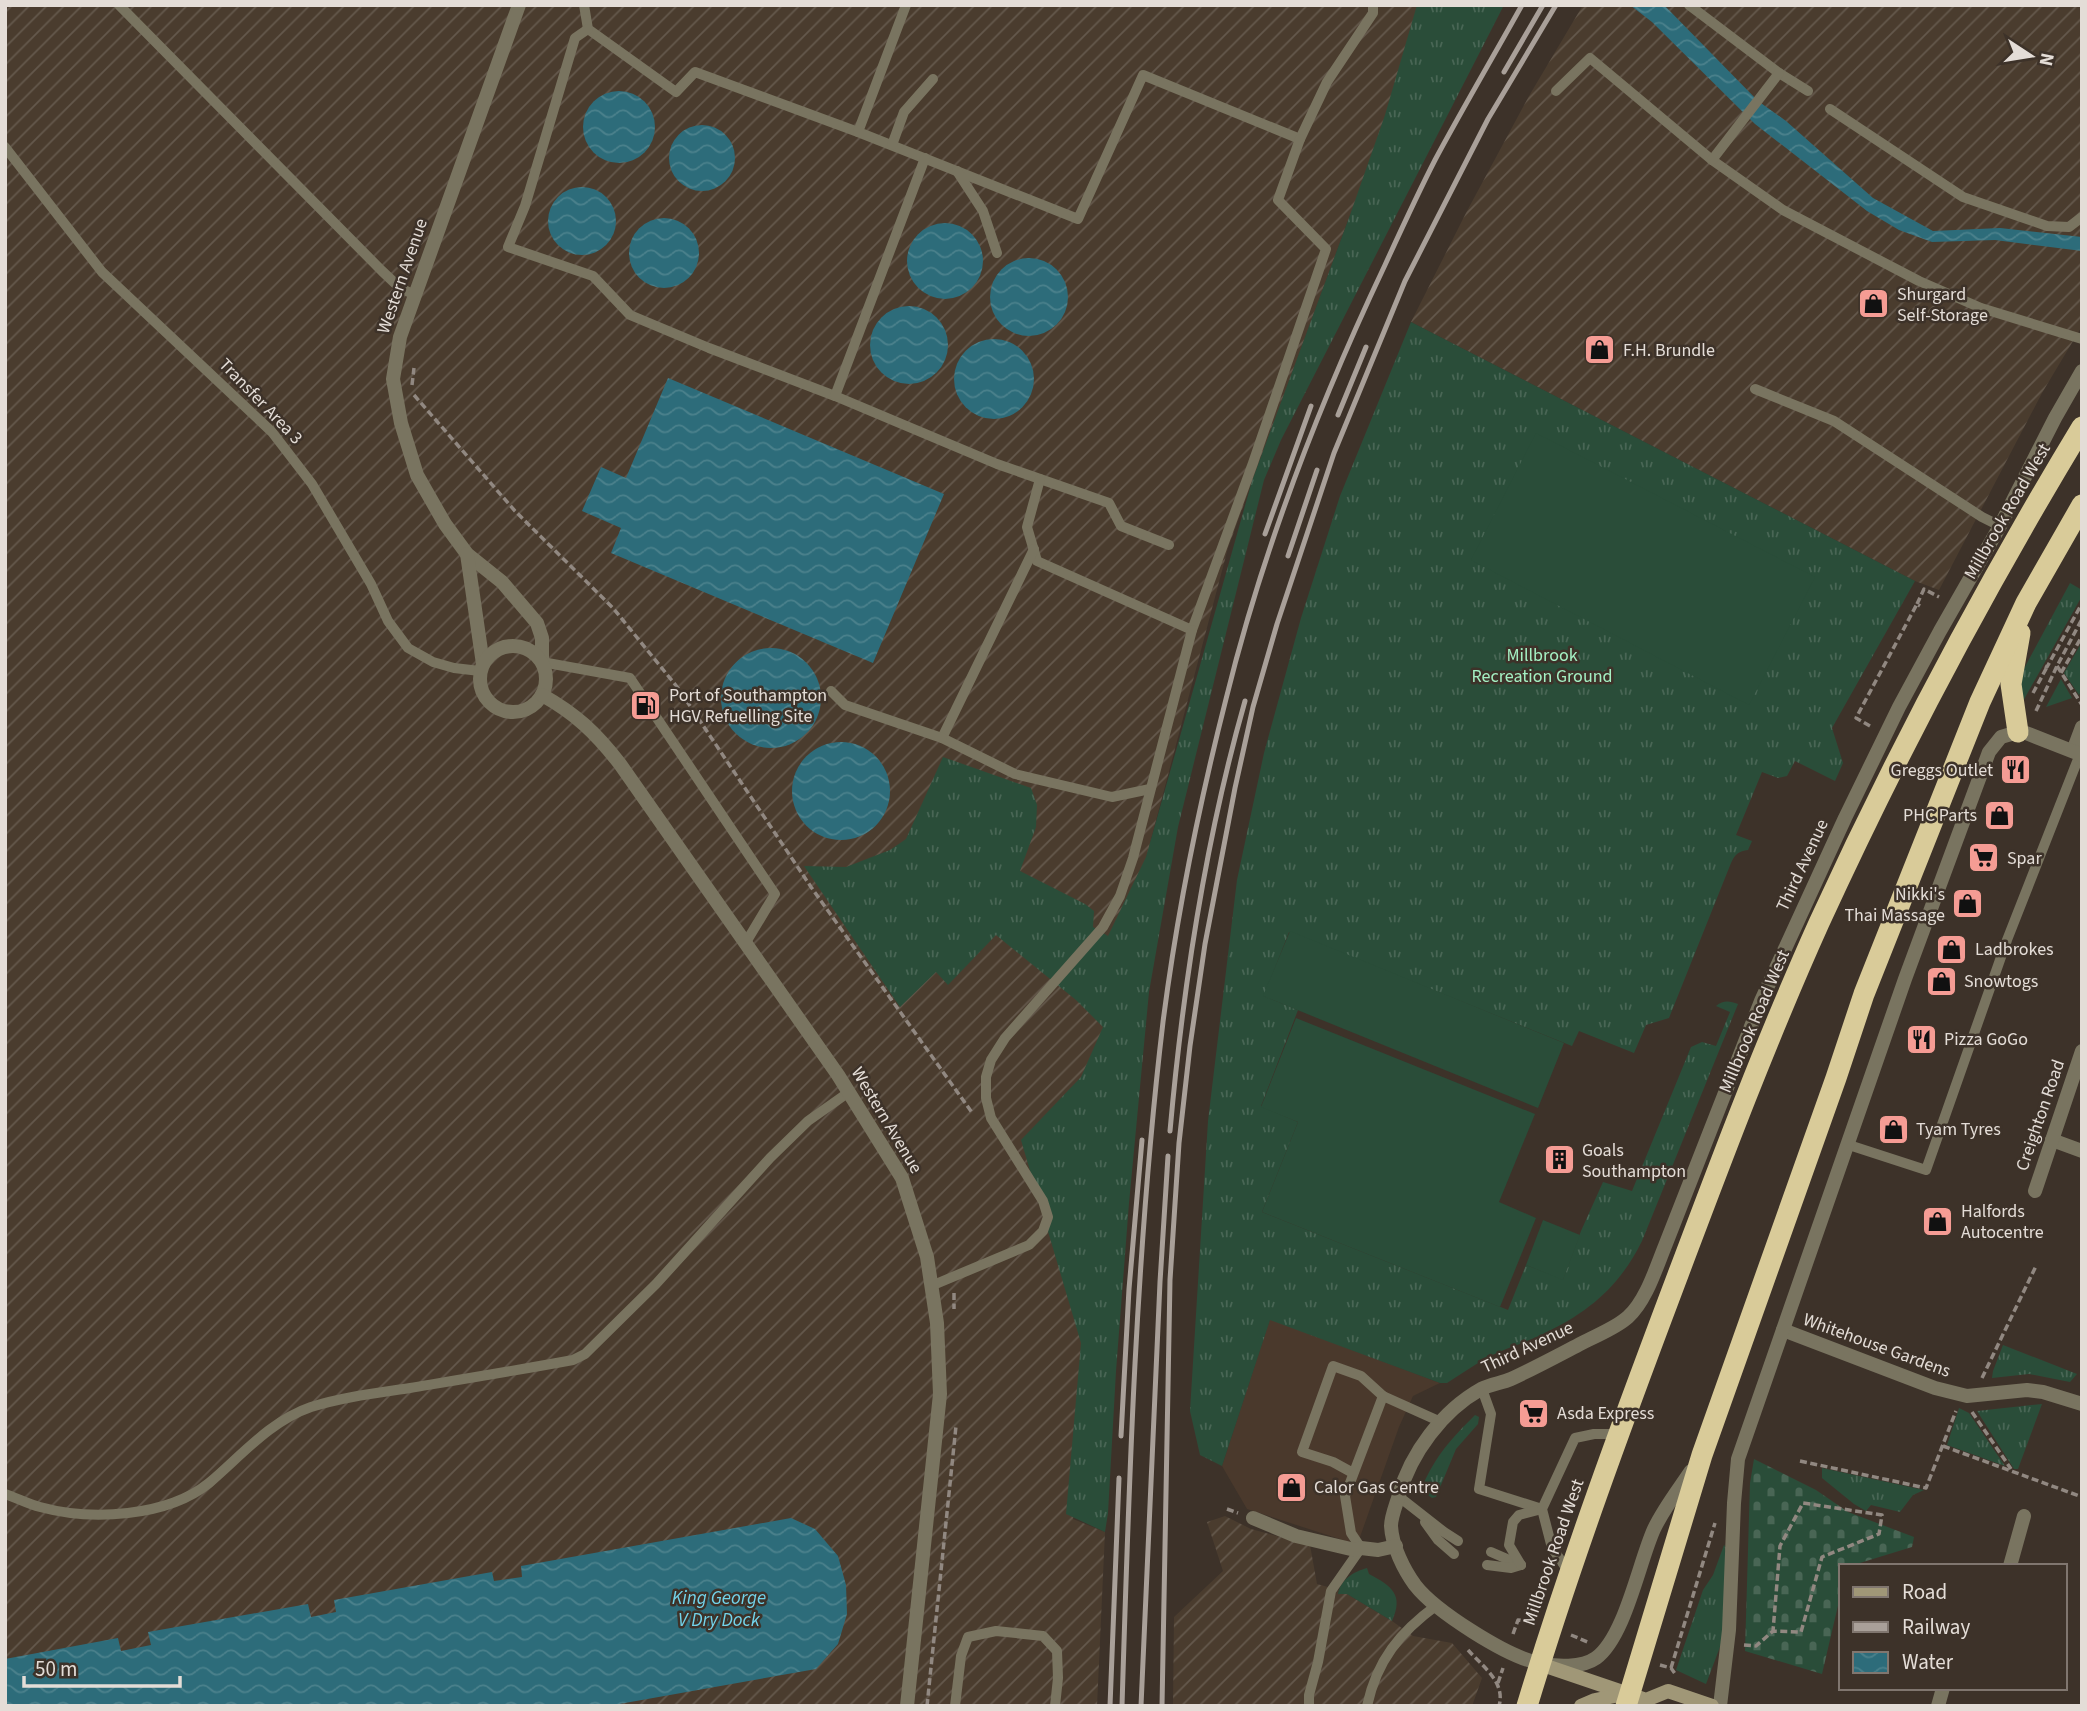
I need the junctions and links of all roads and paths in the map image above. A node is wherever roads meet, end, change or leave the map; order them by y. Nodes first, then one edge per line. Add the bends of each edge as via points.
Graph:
1 (119, 5) edge
2 (519, 5) edge
3 (584, 5) edge
4 (906, 5) edge
5 (1373, 5) edge
6 (1689, 5) edge
7 (588, 29) junction
8 (1779, 73) junction
9 (933, 79) dead end
10 (1556, 91) dead end
11 (1808, 91) dead end
12 (1830, 109) dead end
13 (858, 132) junction
14 (1300, 139) junction
15 (892, 145) junction
16 (5, 147) edge
17 (925, 158) junction
18 (1712, 160) junction
19 (957, 171) junction
20 (2082, 217) edge
21 (997, 253) dead end
22 (415, 295) junction
23 (2082, 339) edge
24 (2082, 371) edge
25 (1755, 389) dead end
26 (835, 396) junction
27 (2082, 427) edge
28 (1040, 479) junction
29 (2082, 505) edge
30 (2000, 526) junction
31 (1169, 545) dead end
32 (1034, 549) junction
33 (467, 554) junction
34 (1939, 597) dead end
35 (2026, 603) junction
36 (2081, 606) edge
37 (2082, 619) edge
38 (1192, 630) junction
39 (2082, 636) edge
40 (542, 662) junction
41 (2057, 666) junction
42 (482, 667) junction
43 (2061, 673) junction
44 (831, 691) dead end
45 (542, 695) junction
46 (2039, 705) junction
47 (2082, 705) edge
48 (2082, 727) edge
49 (1872, 728) dead end
50 (2022, 732) junction
51 (942, 738) junction
52 (2078, 753) edge
53 (1150, 789) junction
54 (745, 944) junction
55 (2082, 1051) edge
56 (849, 1092) junction
57 (2052, 1140) junction
58 (1849, 1145) junction
59 (2082, 1151) edge
60 (2035, 1191) dead end
61 (2036, 1266) dead end
62 (931, 1286) junction
63 (1783, 1330) junction
64 (1482, 1389) junction
65 (1968, 1395) junction
66 (1383, 1396) junction
67 (2082, 1404) edge
68 (1441, 1422) junction
69 (1618, 1434) junction
70 (1943, 1446) junction
71 (1702, 1455) junction
72 (1800, 1461) dead end
73 (2012, 1470) junction
74 (1353, 1473) junction
75 (5, 1494) edge
76 (1398, 1496) junction
77 (2082, 1497) edge
78 (1734, 1503) junction
79 (1542, 1509) junction
80 (1417, 1511) junction
81 (2024, 1516) dead end
82 (1253, 1518) dead end
83 (1458, 1541) dead end
84 (1396, 1546) junction
85 (1361, 1548) junction
86 (1491, 1552) dead end
87 (1454, 1554) dead end
88 (2011, 1564) edge
89 (1487, 1565) dead end
90 (1521, 1565) junction
91 (1569, 1572) junction
92 (1437, 1605) junction
93 (1518, 1620) dead end
94 (1529, 1620) dead end
95 (1773, 1632) junction
96 (1572, 1635) dead end
97 (1728, 1644) junction
98 (1595, 1645) dead end
99 (1540, 1664) junction
100 (1671, 1668) dead end
101 (1638, 1701) edge
102 (906, 1706) edge
103 (955, 1706) edge
104 (1055, 1706) edge
105 (1309, 1706) edge
106 (1367, 1706) edge
107 (1527, 1706) edge
108 (1581, 1706) edge
109 (1712, 1706) edge
110 (1720, 1706) edge

1 - 22 lane via 382,271
2 - 22 street, Western Avenue
3 - 7 lane
4 - 13 lane
5 - 14 lane via 1373,13 1327,82
6 - 8 lane
7 - 13 lane via 676,92 695,72
7 - 26 lane via 575,38 529,193 508,247 593,276 630,315
8 - 11 lane
8 - 18 lane
9 - 15 lane via 904,112
10 - 18 lane via 1590,58
12 - 20 lane via 1963,197 2047,226 2068,227
13 - 15 lane
14 - 19 lane via 1143,75 1078,219
14 - 38 lane via 1278,200 1326,249
15 - 17 lane
16 - 42 lane, Transfer Area 3 via 102,272 272,432 312,484 388,621 408,648 454,668
17 - 19 lane
17 - 26 lane
18 - 23 lane via 1783,210 1919,281 1981,308
19 - 21 lane via 983,211
22 - 33 street, Western Avenue via 400,337 393,379 401,423 417,475
24 - 30 street, Third Avenue
25 - 30 lane via 1834,421
26 - 28 lane
27 - 69 highway, Millbrook Road West via 1908,740 1818,925 1761,1059
28 - 31 lane via 1109,503 1121,526
28 - 32 lane via 1027,527
29 - 35 highway
30 - 64 street, Third Avenue via 1899,707 1786,944 1637,1306 1629,1317 1599,1334 1510,1380
32 - 38 lane via 1037,561
32 - 51 lane
33 - 40 street via 502,582 537,623
33 - 42 street
34 - 49 path via 1924,589 1856,718
35 - 50 highway via 2011,684
35 - 71 highway via 1980,702 1864,994
36 - 46 path via 2032,694
37 - 41 path
38 - 53 lane
39 - 43 path
40 - 42 street via 527,648 517,646 497,649
40 - 45 street via 546,685
40 - 54 lane via 630,678 775,894
41 - 43 path
41 - 46 path
42 - 45 street via 482,692 496,708 516,712 535,704
43 - 47 path
44 - 51 lane via 845,705
45 - 54 street, Western Avenue via 582,721 601,740
46 - 50 path
48 - 52 street
50 - 52 street
50 - 58 street via 2001,737 1989,752
51 - 53 lane via 1015,774 1112,797
52 - 58 lane via 1926,1170
53 - 62 lane via 1128,877 1103,927 991,1060 986,1098 991,1118 1043,1201 1048,1217 1043,1231 1029,1245
54 - 56 street, Western Avenue
55 - 57 street, Creighton Road
56 - 62 street, Western Avenue via 902,1178 927,1257
56 - 75 lane via 779,1149 586,1354 309,1408 267,1432 193,1494 141,1512 74,1513
57 - 59 street
57 - 60 street, Creighton Road
58 - 63 street
61 - 65 path
62 - 102 street, Western Avenue via 940,1394
63 - 65 street, Whitehouse Gardens via 1925,1384
63 - 78 street via 1741,1451
64 - 68 street, Third Avenue
64 - 79 lane via 1491,1414 1479,1489
65 - 67 street, Whitehouse Gardens via 2027,1390
65 - 70 path
65 - 73 path
66 - 68 lane
66 - 74 lane
66 - 74 lane via 1361,1376 1333,1366 1302,1452
68 - 76 street, Third Avenue via 1406,1472
69 - 79 lane via 1575,1438
69 - 91 highway, Millbrook Road West
70 - 72 path via 1926,1488
70 - 73 path
71 - 99 street via 1654,1528 1620,1621 1598,1657 1581,1664
71 - 101 highway
73 - 77 path
74 - 85 lane via 1345,1496 1351,1533
76 - 80 lane
76 - 84 street, Third Avenue via 1391,1526
78 - 97 street
78 - 100 path via 1720,1510
79 - 90 lane via 1519,1515 1513,1522 1509,1545
79 - 91 lane via 1552,1548
80 - 83 lane
80 - 87 lane
81 - 88 street
82 - 85 street via 1296,1536
84 - 85 street
84 - 92 street, Third Avenue via 1416,1586
85 - 105 lane via 1331,1591
86 - 90 lane
89 - 90 lane
91 - 99 highway, Millbrook Road West
92 - 99 street, Third Avenue via 1501,1647
92 - 106 lane via 1397,1640
93 - 94 path
95 - 95 path via 1801,1632 1822,1556 1879,1534 1882,1515 1803,1503 1780,1546
95 - 97 path via 1756,1646
96 - 98 path
97 - 110 street
99 - 101 street
99 - 107 highway, Millbrook Road West
101 - 108 street via 1595,1700
101 - 109 street via 1668,1691
103 - 104 lane via 968,1637 996,1631 1043,1636 1057,1651

